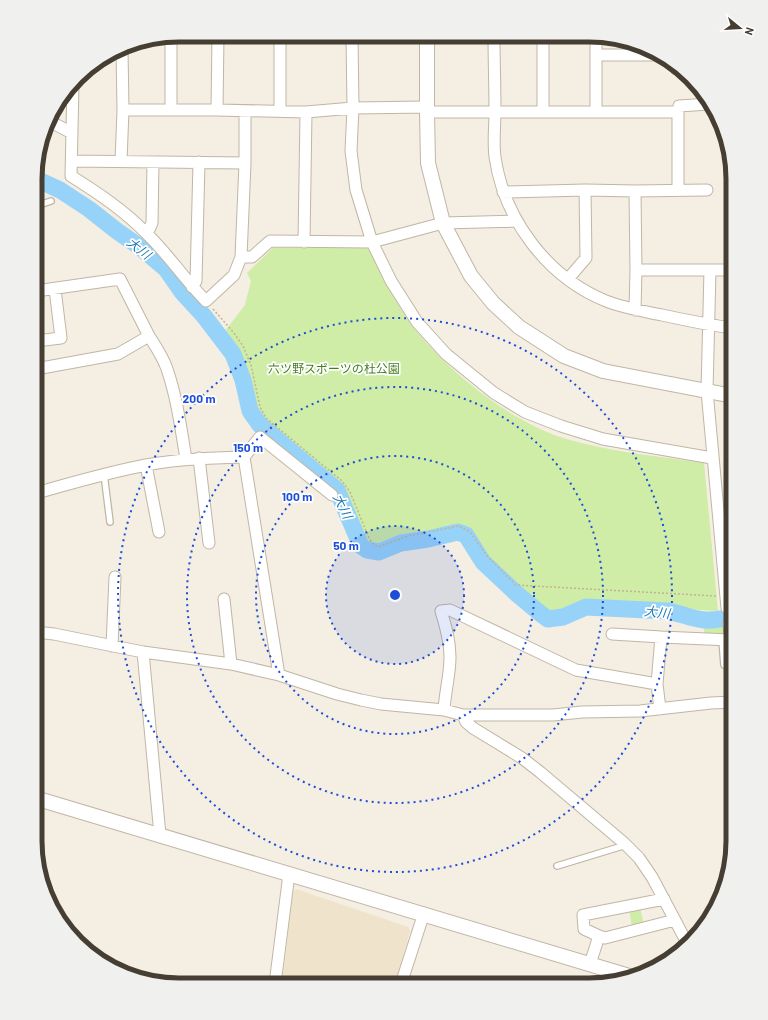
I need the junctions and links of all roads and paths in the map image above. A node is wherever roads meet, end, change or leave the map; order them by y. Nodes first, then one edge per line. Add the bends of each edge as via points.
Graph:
1 (171, 42) edge
2 (218, 42) edge
3 (280, 42) edge
4 (352, 42) edge
5 (427, 42) edge
6 (494, 42) edge
7 (543, 42) edge
8 (596, 42) edge
9 (122, 54) edge
10 (596, 55) junction
11 (648, 55) edge
12 (73, 93) edge
13 (704, 104) edge
14 (353, 108) junction
15 (427, 109) junction
16 (123, 110) junction
17 (171, 110) junction
18 (217, 110) junction
19 (245, 111) junction
20 (280, 111) junction
21 (495, 111) junction
22 (543, 111) junction
23 (596, 111) junction
24 (306, 112) junction
25 (678, 112) junction
26 (53, 123) edge
27 (72, 134) junction
28 (72, 161) junction
29 (121, 161) junction
30 (153, 162) junction
31 (199, 162) junction
32 (245, 163) junction
33 (585, 190) junction
34 (678, 190) junction
35 (707, 190) dead end
36 (636, 191) junction
37 (503, 192) junction
38 (51, 201) dead end
39 (42, 204) edge
40 (516, 221) junction
41 (443, 223) junction
42 (147, 234) junction
43 (304, 242) junction
44 (372, 242) junction
45 (241, 256) junction
46 (636, 270) junction
47 (710, 270) junction
48 (726, 270) edge
49 (568, 279) junction
50 (192, 287) junction
51 (55, 288) junction
52 (42, 290) edge
53 (206, 301) junction
54 (635, 310) junction
55 (708, 324) junction
56 (726, 327) edge
57 (149, 336) junction
58 (42, 340) edge
59 (42, 368) edge
60 (707, 391) junction
61 (726, 395) edge
62 (244, 457) junction
63 (199, 458) junction
64 (712, 458) junction
65 (186, 459) junction
66 (146, 465) junction
67 (104, 474) junction
68 (42, 491) edge
69 (332, 495) dead end
70 (110, 522) dead end
71 (158, 532) dead end
72 (209, 543) dead end
73 (115, 577) dead end
74 (224, 599) dead end
75 (726, 602) joint
76 (42, 633) edge
77 (612, 634) dead end
78 (660, 637) junction
79 (722, 640) junction
80 (726, 640) edge
81 (112, 646) junction
82 (143, 652) junction
83 (231, 664) junction
84 (726, 665) edge
85 (279, 675) junction
86 (657, 684) junction
87 (726, 702) edge
88 (660, 709) junction
89 (444, 710) junction
90 (463, 714) junction
91 (42, 800) edge
92 (160, 836) junction
93 (626, 845) junction
94 (557, 866) dead end
95 (290, 874) junction
96 (664, 899) junction
97 (424, 913) junction
98 (675, 920) junction
99 (599, 936) junction
100 (685, 938) edge
101 (590, 964) junction
102 (622, 974) edge
103 (276, 978) edge
104 (403, 978) edge

1 - 17 street
2 - 18 street
3 - 20 street
4 - 14 street
5 - 15 street
6 - 21 street
7 - 22 street
8 - 10 street
9 - 16 street
10 - 11 street
10 - 23 street
12 - 27 street
13 - 25 street via 679,106
14 - 15 street
14 - 24 street
14 - 44 street via 352,151 356,190
15 - 21 street
15 - 41 street via 428,163
16 - 17 street
16 - 29 street
17 - 18 street
18 - 19 street
19 - 20 street
19 - 32 street
20 - 24 street
21 - 22 street
21 - 37 street via 495,156
22 - 23 street
23 - 25 street
24 - 43 street
25 - 34 street
26 - 27 street
27 - 28 street
28 - 29 street
28 - 42 street via 71,176 103,196
29 - 30 street
30 - 31 street
30 - 42 street via 152,223
31 - 32 street
31 - 50 street via 196,281
32 - 45 street
33 - 36 street
33 - 37 street
33 - 49 street via 586,258
34 - 35 street
34 - 36 street
36 - 46 street
37 - 40 street
38 - 39 lane
40 - 41 street
40 - 49 street via 534,246
41 - 44 street
41 - 60 street via 471,276 493,303 519,327 564,356 603,371
42 - 50 street
43 - 44 street
43 - 45 street via 270,241 252,257
44 - 64 street via 391,281 417,322 446,354 494,394 524,412 603,439
45 - 53 street via 234,275
46 - 47 street
46 - 54 street
47 - 48 street
47 - 55 street
49 - 54 street via 606,301
50 - 53 street
51 - 52 street
51 - 57 street via 120,280
51 - 58 street via 61,338
53 - 75 path via 243,346 251,365 260,407 266,418 342,481 350,492 374,545 378,547 408,536 459,526 470,532 488,557 516,585
54 - 55 street
55 - 56 street
55 - 60 street
57 - 59 street via 118,354
57 - 65 street via 167,368
60 - 61 street
60 - 64 street
62 - 63 street
62 - 69 street via 260,437
62 - 85 street
63 - 65 street
63 - 72 street
64 - 75 street
65 - 66 street
66 - 67 street
66 - 71 street
67 - 68 street
67 - 70 lane
73 - 81 street
74 - 83 street
76 - 81 street
77 - 78 street
78 - 79 street
78 - 86 street
79 - 80 street
79 - 84 lane
81 - 82 street
82 - 83 street
82 - 92 street
83 - 85 street
85 - 89 street via 361,700
86 - 88 street
86 - 89 street via 576,670 450,610 441,611 448,631 450,658
87 - 88 street
88 - 90 street via 553,715
89 - 90 street
90 - 93 street via 466,722 473,728 540,772
91 - 92 street
92 - 95 street
93 - 94 lane
93 - 96 street via 639,858
95 - 97 street
95 - 103 street
96 - 98 street
96 - 99 street via 583,916 584,929
97 - 101 street
97 - 104 street
98 - 99 street via 605,938
98 - 100 street
99 - 101 street
101 - 102 street

